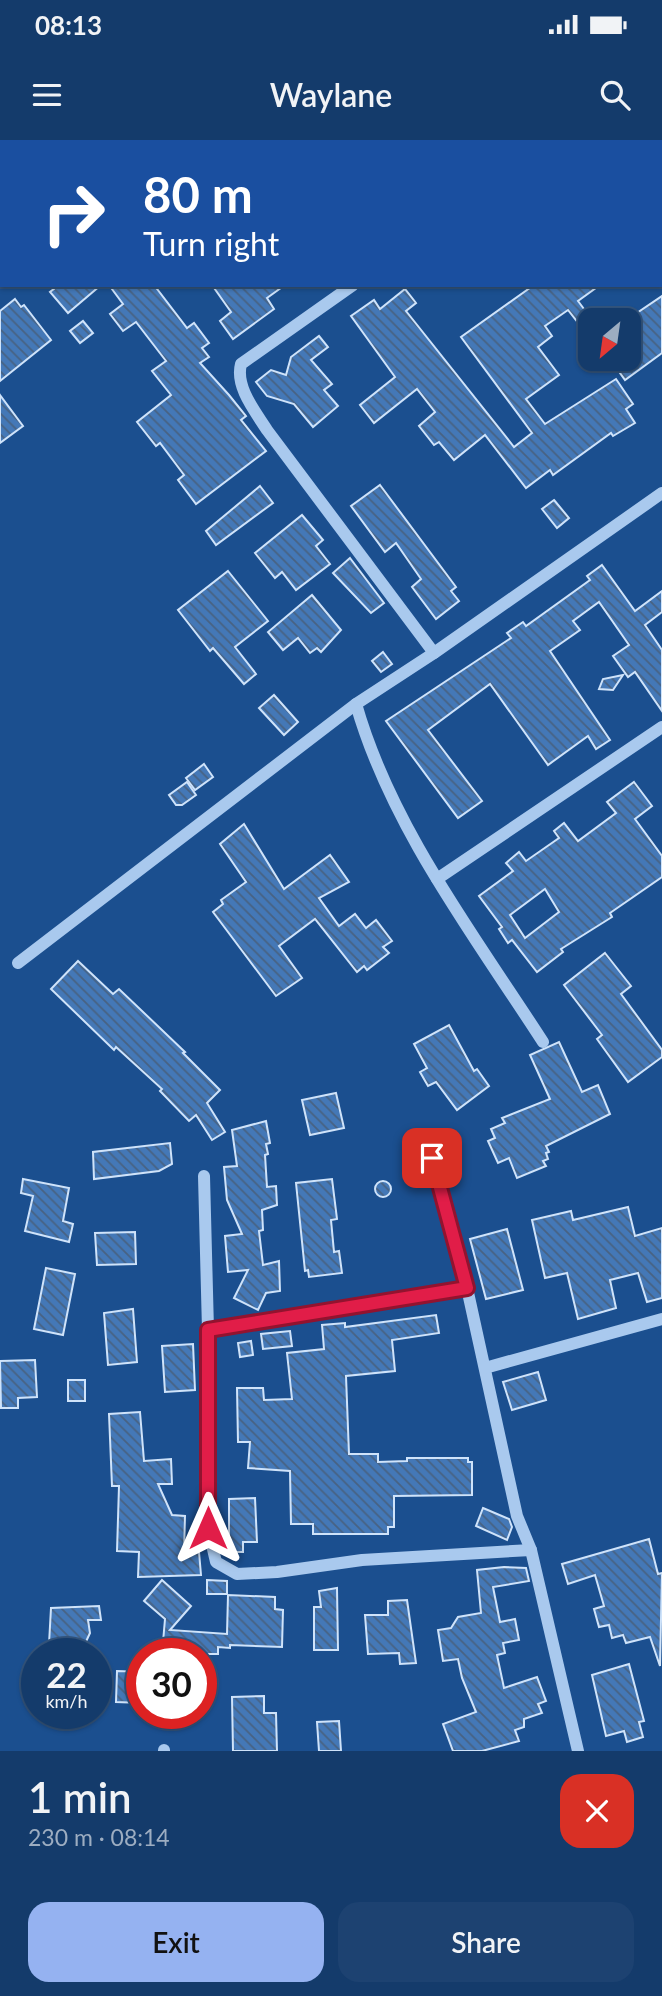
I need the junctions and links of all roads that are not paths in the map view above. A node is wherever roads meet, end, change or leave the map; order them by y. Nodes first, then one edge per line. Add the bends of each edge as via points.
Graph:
1 (350, 287) edge
2 (662, 493) edge
3 (434, 653) junction
4 (356, 704) junction
5 (662, 727) edge
6 (437, 879) junction
7 (18, 963) dead end
8 (543, 1042) dead end
9 (432, 1158) dead end
10 (204, 1176) dead end
11 (467, 1288) junction
12 (662, 1319) edge
13 (208, 1330) junction
14 (485, 1368) junction
15 (531, 1550) junction
16 (578, 1751) edge

1 - 3 street via 241,364 239,374 267,430
2 - 3 street
3 - 4 street
4 - 6 street via 369,750
4 - 7 street
5 - 6 street
6 - 8 street
9 - 11 street
10 - 13 street
11 - 13 street
11 - 14 street
12 - 14 street
13 - 15 street via 208,1528 216,1562 237,1574 264,1573 362,1560
14 - 15 street via 517,1516
15 - 16 street

